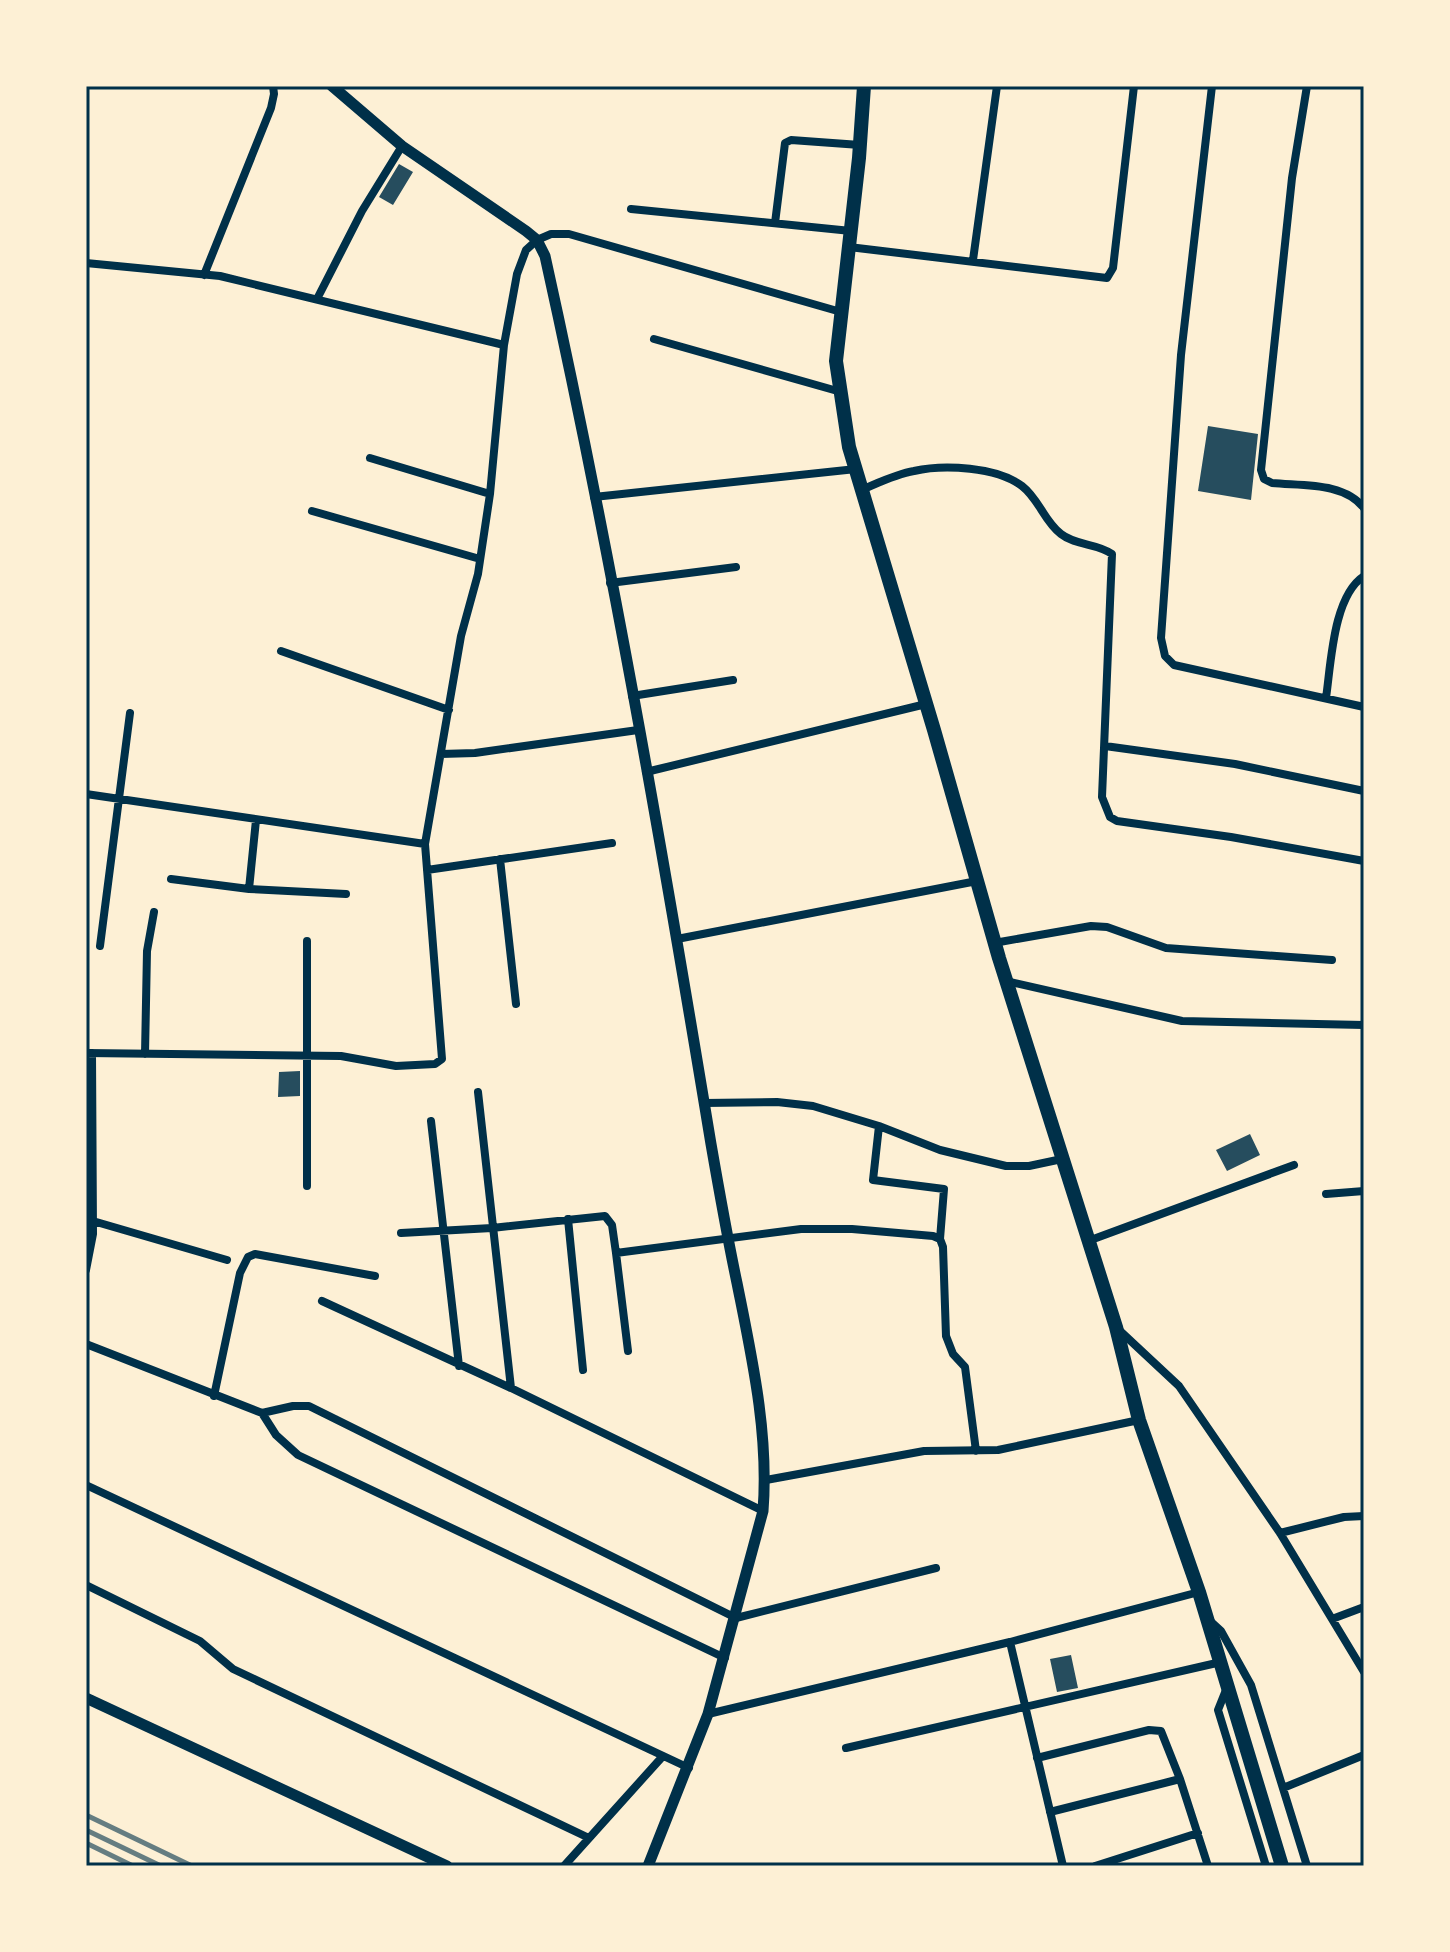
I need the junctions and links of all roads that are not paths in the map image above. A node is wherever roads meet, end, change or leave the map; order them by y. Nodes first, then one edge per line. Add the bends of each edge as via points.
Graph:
1 (273, 86) edge
2 (332, 86) edge
3 (864, 86) edge
4 (997, 86) edge
5 (1134, 86) edge
6 (1212, 86) edge
7 (1307, 86) edge
8 (860, 145) junction
9 (402, 146) junction
10 (631, 209) dead end
11 (775, 223) junction
12 (850, 239) junction
13 (537, 240) junction
14 (973, 260) junction
15 (86, 263) edge
16 (204, 275) junction
17 (317, 299) junction
18 (841, 312) junction
19 (654, 339) dead end
20 (504, 345) junction
21 (841, 392) junction
22 (370, 458) dead end
23 (856, 469) junction
24 (861, 490) junction
25 (490, 494) junction
26 (594, 497) junction
27 (1364, 508) edge
28 (312, 511) dead end
29 (480, 559) junction
30 (736, 567) dead end
31 (1364, 576) edge
32 (610, 583) junction
33 (281, 651) dead end
34 (733, 680) dead end
35 (632, 696) junction
36 (1326, 698) junction
37 (926, 704) junction
38 (1364, 707) edge
39 (449, 710) junction
40 (130, 713) dead end
41 (638, 730) junction
42 (1105, 746) junction
43 (441, 754) junction
44 (646, 772) junction
45 (1364, 791) edge
46 (86, 794) edge
47 (117, 798) junction
48 (256, 820) junction
49 (612, 843) dead end
50 (425, 844) junction
51 (500, 859) junction
52 (1364, 861) edge
53 (427, 870) junction
54 (171, 879) dead end
55 (977, 881) junction
56 (249, 889) junction
57 (346, 894) dead end
58 (154, 912) dead end
59 (677, 939) junction
60 (307, 941) dead end
61 (994, 943) junction
62 (100, 946) dead end
63 (1332, 960) dead end
64 (1006, 981) junction
65 (516, 1004) dead end
66 (1364, 1025) edge
67 (89, 1053) edge
68 (145, 1054) junction
69 (308, 1055) junction
70 (478, 1092) dead end
71 (704, 1103) junction
72 (431, 1121) dead end
73 (879, 1126) junction
74 (1062, 1159) junction
75 (1294, 1165) dead end
76 (307, 1186) dead end
77 (1364, 1191) edge
78 (1326, 1194) dead end
79 (568, 1219) junction
80 (90, 1220) edge
81 (492, 1228) junction
82 (443, 1232) junction
83 (401, 1233) dead end
84 (727, 1238) junction
85 (940, 1239) junction
86 (1088, 1241) junction
87 (616, 1253) junction
88 (227, 1260) dead end
89 (86, 1270) edge
90 (375, 1276) dead end
91 (322, 1301) dead end
92 (1116, 1327) junction
93 (86, 1344) edge
94 (628, 1351) dead end
95 (459, 1366) junction
96 (583, 1370) dead end
97 (511, 1388) junction
98 (214, 1396) junction
99 (262, 1413) junction
100 (1139, 1420) junction
101 (976, 1451) junction
102 (766, 1480) junction
103 (86, 1485) edge
104 (763, 1511) junction
105 (1364, 1516) edge
106 (1280, 1533) junction
107 (936, 1568) dead end
108 (86, 1585) edge
109 (1199, 1592) junction
110 (1364, 1607) edge
111 (736, 1618) junction
112 (1208, 1618) junction
113 (1332, 1619) junction
114 (1010, 1642) junction
115 (725, 1658) junction
116 (1221, 1662) junction
117 (1364, 1672) edge
118 (1228, 1685) junction
119 (86, 1698) edge
120 (1025, 1706) junction
121 (708, 1714) junction
122 (846, 1748) dead end
123 (1364, 1755) edge
124 (663, 1756) junction
125 (1037, 1758) junction
126 (689, 1768) junction
127 (1180, 1779) junction
128 (1283, 1788) junction
129 (1050, 1812) junction
130 (1198, 1833) junction
131 (589, 1838) junction
132 (447, 1866) edge
133 (564, 1866) edge
134 (648, 1866) edge
135 (1063, 1866) edge
136 (1095, 1866) edge
137 (1208, 1866) edge
138 (1266, 1866) edge
139 (1282, 1866) edge
140 (1307, 1866) edge

1 - 16 street via 271,108
2 - 9 street
3 - 8 highway
4 - 14 street
5 - 14 street via 1110,276 1101,279
6 - 36 street via 1181,355 1161,638 1165,656 1174,665
7 - 27 street via 1261,470 1272,483 1335,489 1350,494
8 - 11 street via 785,143
8 - 12 highway
9 - 13 street
9 - 17 street
10 - 11 street
11 - 12 street
12 - 14 street
12 - 18 highway
13 - 18 street via 569,234
13 - 20 street via 526,250 517,274
13 - 26 street via 545,256
15 - 16 street
16 - 17 street
17 - 20 street
18 - 21 highway via 836,361
19 - 21 street
20 - 25 street
21 - 23 highway
22 - 25 street
23 - 24 highway
23 - 26 street
24 - 37 highway
24 - 42 street via 914,470 1001,475 1030,493 1059,533 1112,554
25 - 29 street
26 - 32 street
28 - 29 street
29 - 39 street
30 - 32 street
31 - 36 street via 1346,595 1340,611
32 - 35 street
33 - 39 street
34 - 35 street
35 - 41 street
36 - 38 street
37 - 44 street
37 - 55 highway
39 - 43 street
40 - 47 street
41 - 43 street
41 - 44 street
42 - 45 street via 1235,764
42 - 52 street via 1102,797 1105,810 1117,821
43 - 50 street
44 - 59 street
46 - 47 street
47 - 48 street
47 - 62 street
48 - 50 street
48 - 56 street
49 - 51 street
50 - 53 street
51 - 53 street
51 - 65 street
53 - 69 street via 442,1059 396,1066
54 - 56 street
55 - 59 street
55 - 61 highway
56 - 57 street
58 - 68 street via 147,951
59 - 71 street
60 - 69 street
61 - 63 street via 1091,926 1166,948
61 - 64 highway
64 - 66 street via 1182,1021
64 - 74 highway
67 - 68 street
67 - 80 street
68 - 69 street
69 - 76 street
70 - 81 street
71 - 73 street via 801,1105
71 - 84 street
72 - 82 street
73 - 74 street via 940,1150 1006,1166
73 - 85 street via 873,1180 944,1189
74 - 86 highway
75 - 86 street
77 - 78 street
79 - 81 street
79 - 87 street via 605,1216 612,1225
79 - 96 street
80 - 88 street
80 - 89 street
81 - 82 street
81 - 97 street
82 - 83 street
82 - 95 street
84 - 85 street via 830,1228
84 - 87 street
84 - 102 street via 757,1382
85 - 101 street via 946,1336 965,1367
86 - 92 highway
87 - 94 street
90 - 98 street via 255,1254 248,1257
91 - 95 street
92 - 100 highway
92 - 106 street via 1179,1386
93 - 98 street
95 - 97 street
97 - 104 street
98 - 99 street
99 - 111 street via 309,1406
99 - 115 street via 298,1455
100 - 101 street
100 - 109 highway
101 - 102 street via 924,1451
102 - 104 street
103 - 124 street
104 - 111 street
105 - 106 street
106 - 113 street
107 - 111 street
108 - 131 street via 200,1641 233,1669
109 - 112 highway
109 - 114 street
110 - 113 street
111 - 115 street
112 - 116 highway
112 - 128 street via 1251,1685
113 - 117 street
114 - 120 street
114 - 121 street
115 - 121 street
116 - 118 highway
116 - 120 street
118 - 138 street via 1218,1710
118 - 139 highway
119 - 132 street
120 - 122 street
120 - 125 street
121 - 126 street
123 - 128 street
124 - 126 street
124 - 131 street
125 - 127 street via 1157,1729 1164,1734
125 - 129 street
126 - 134 street
127 - 129 street
127 - 130 street
128 - 140 street
129 - 135 street
130 - 136 street
130 - 137 street
131 - 133 street

